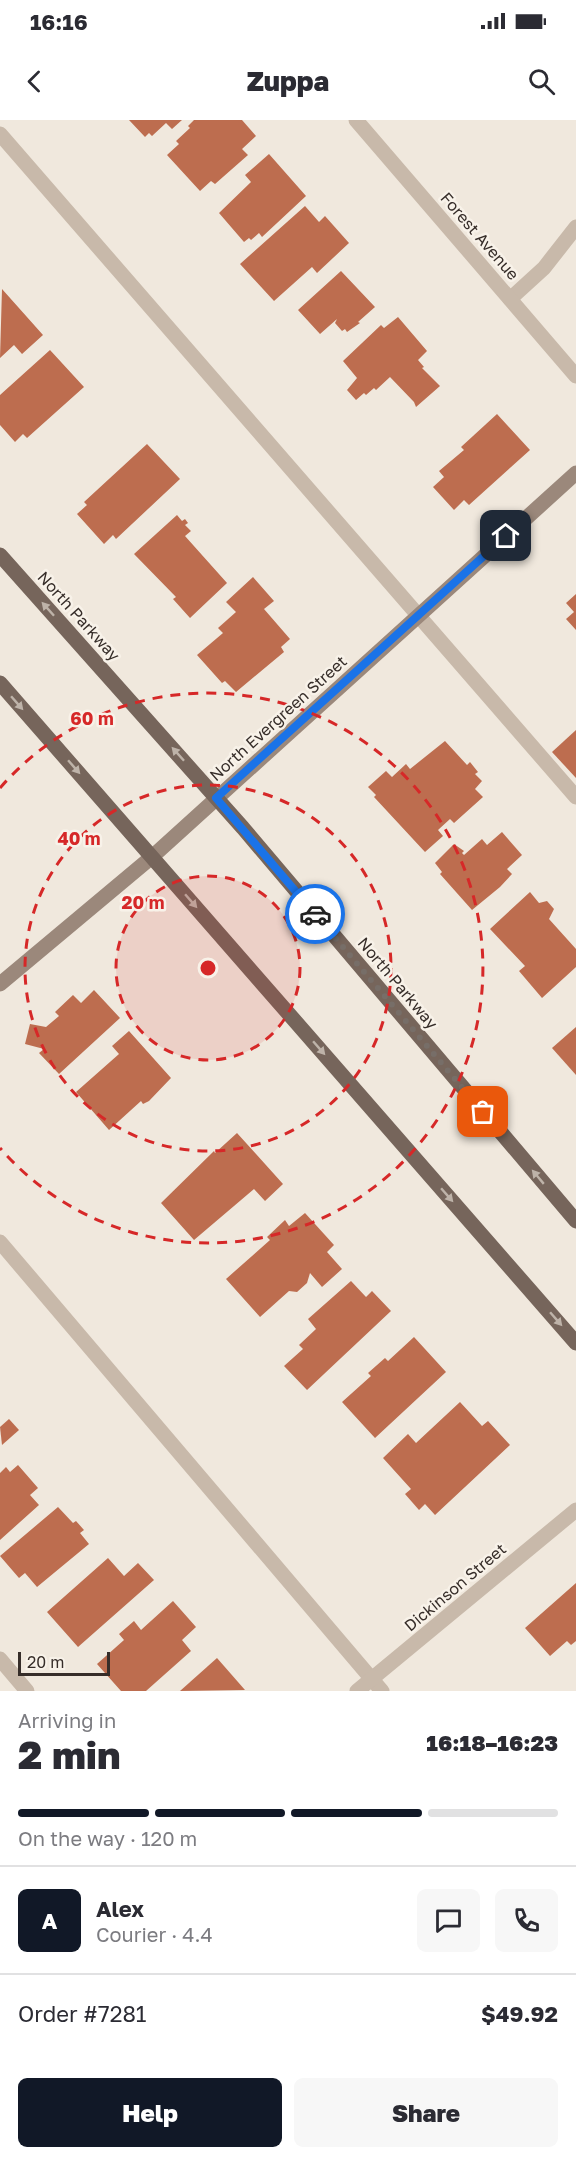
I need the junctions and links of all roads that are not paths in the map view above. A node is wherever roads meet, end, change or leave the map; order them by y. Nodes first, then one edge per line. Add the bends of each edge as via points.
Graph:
1 (356, 120) edge
2 (0, 134) edge
3 (576, 227) edge
4 (510, 299) junction
5 (576, 376) edge
6 (576, 473) edge
7 (0, 555) edge
8 (418, 616) junction
9 (0, 683) edge
10 (576, 797) edge
11 (216, 798) junction
12 (153, 856) junction
13 (0, 984) edge
14 (576, 1221) edge
15 (0, 1242) edge
16 (576, 1343) edge
17 (576, 1510) edge
18 (0, 1659) edge
19 (377, 1685) edge
20 (27, 1691) edge
21 (357, 1691) edge

1 - 4 street, Forest Avenue
2 - 8 street
3 - 4 street via 544,268
4 - 5 street, Forest Avenue
6 - 8 street, North Evergreen Street
11 -> 7 main road, North Parkway
8 - 10 street
8 - 11 street, North Evergreen Street
9 -> 12 main road
11 - 12 street, North Evergreen Street
14 -> 11 main road, North Parkway
12 - 13 street, North Evergreen Street
12 -> 16 main road
15 - 19 street
17 - 19 street, Dickinson Street
18 - 20 street
19 - 21 street, Dickinson Street

